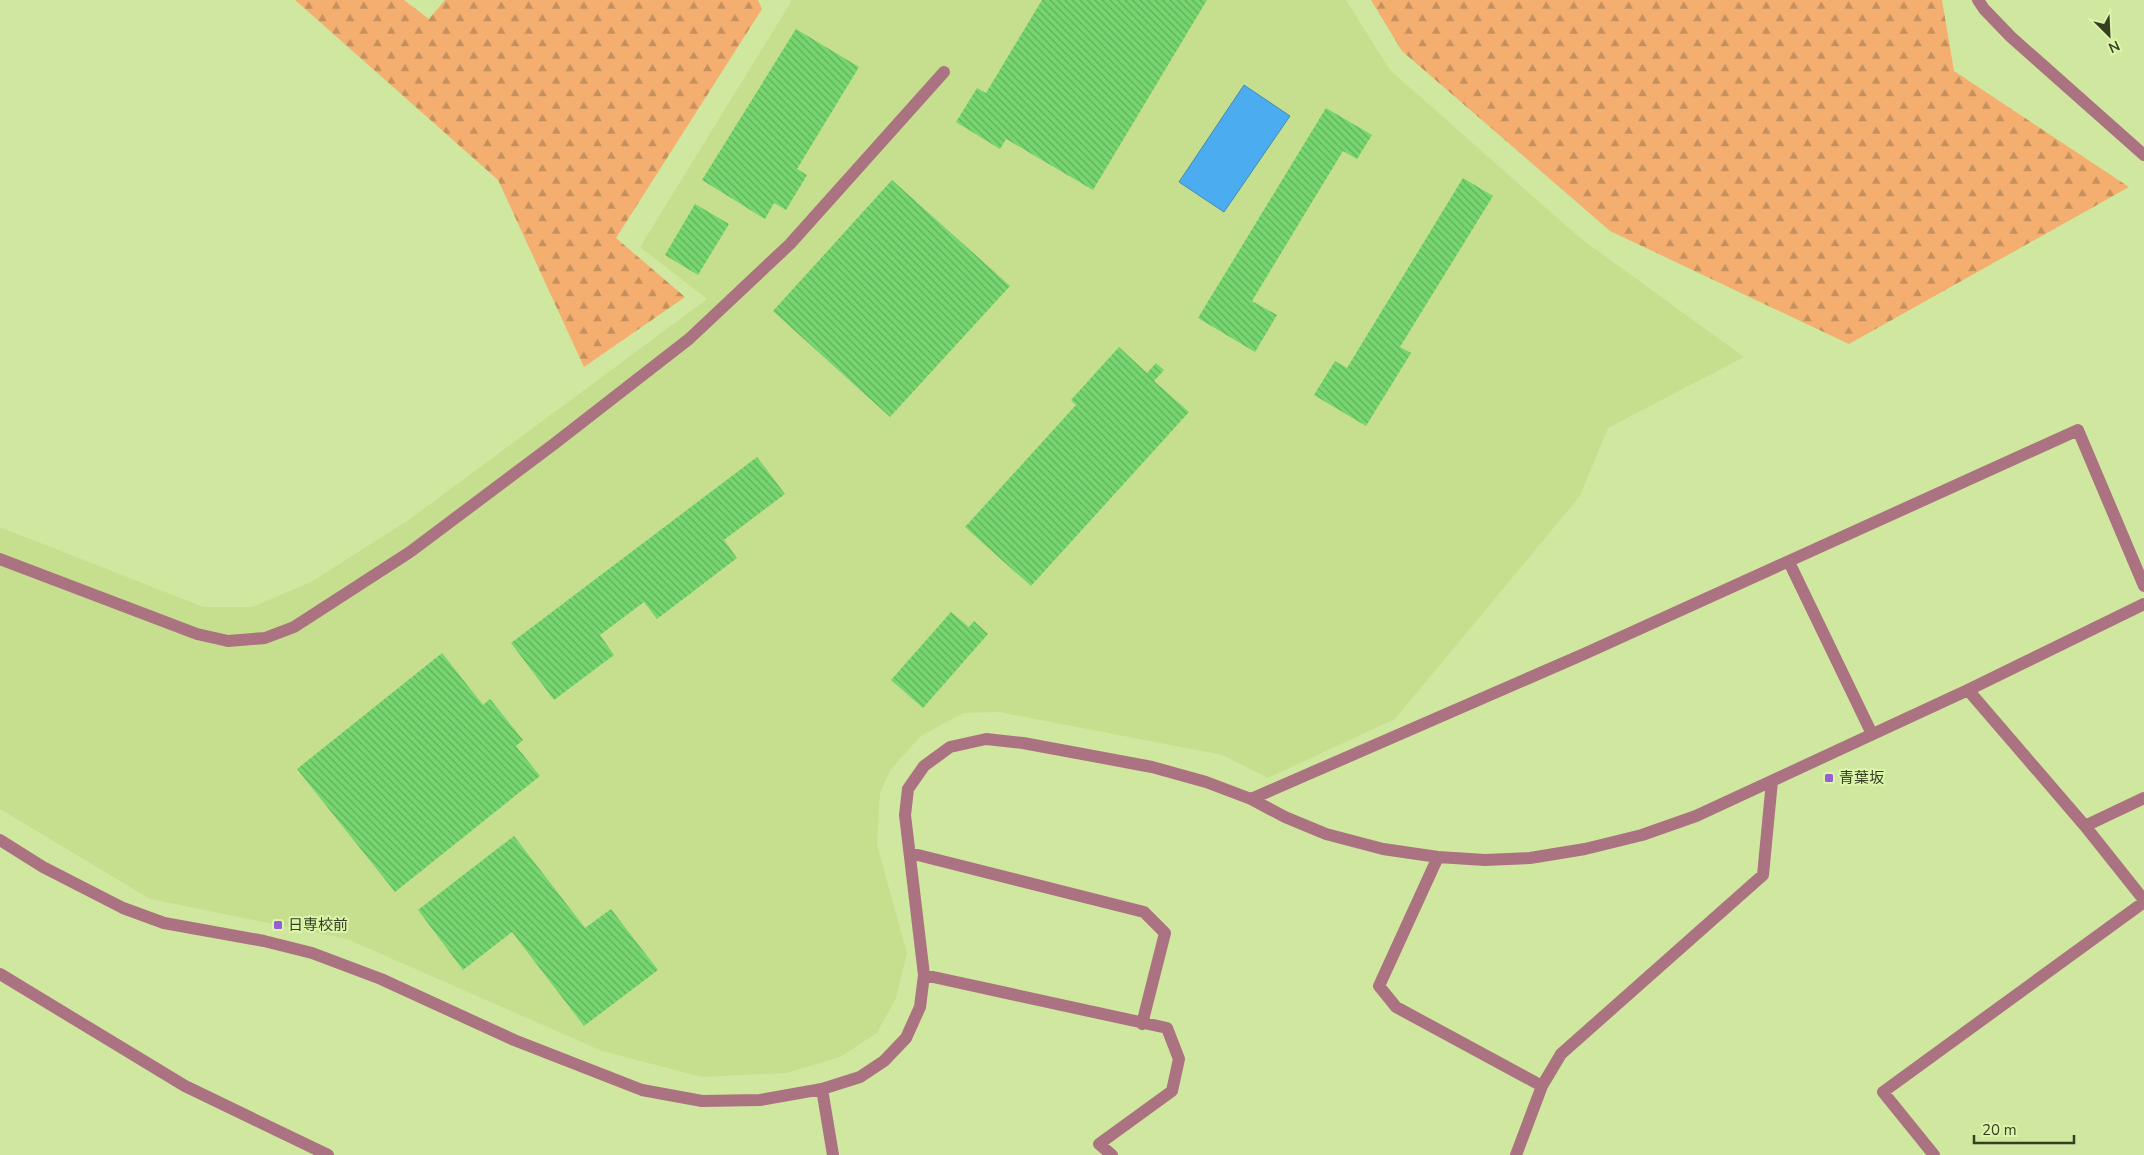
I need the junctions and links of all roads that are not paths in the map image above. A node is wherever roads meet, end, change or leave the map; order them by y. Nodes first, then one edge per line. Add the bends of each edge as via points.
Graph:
1 (1978, 0) edge
2 (944, 72) dead end
3 (2144, 155) edge
4 (0, 559) edge
5 (1790, 562) junction
6 (2144, 586) edge
7 (2144, 604) edge
8 (1968, 690) junction
9 (1872, 734) junction
10 (1772, 781) junction
11 (2144, 798) edge
12 (1251, 799) junction
13 (2084, 826) junction
14 (0, 840) edge
15 (910, 853) junction
16 (1438, 857) junction
17 (2144, 901) edge
18 (0, 974) edge
19 (924, 975) junction
20 (1142, 1024) junction
21 (1542, 1086) junction
22 (822, 1089) junction
23 (328, 1155) edge
24 (833, 1155) edge
25 (1112, 1155) edge
26 (1516, 1155) edge
27 (1934, 1155) edge

1 - 3 street via 2011,37
2 - 4 street via 790,244 689,338 410,552 294,627 265,638 228,641 196,634
5 - 6 street via 2078,430
5 - 9 street
5 - 12 street
7 - 8 street
8 - 9 street
8 - 13 street
9 - 10 street
10 - 16 street via 1642,836 1585,849 1530,858
10 - 21 street via 1763,875 1561,1054
11 - 13 street
12 - 15 street via 1152,767 1023,743 986,740 950,747 924,766 908,789 905,815
12 - 16 street via 1326,834 1383,849
13 - 17 street
14 - 22 street via 43,867 123,908 164,923 312,953 381,979 514,1040 642,1090 702,1101 760,1100
15 - 19 street
15 - 20 street via 1144,912 1165,933
16 - 21 street via 1379,986 1396,1007
17 - 27 street via 1883,1092
18 - 23 street via 185,1086
19 - 20 street
19 - 22 street via 920,1006 906,1038 884,1061 860,1077
20 - 25 street via 1167,1028 1179,1059 1172,1091 1099,1144
21 - 26 street
22 - 24 street

